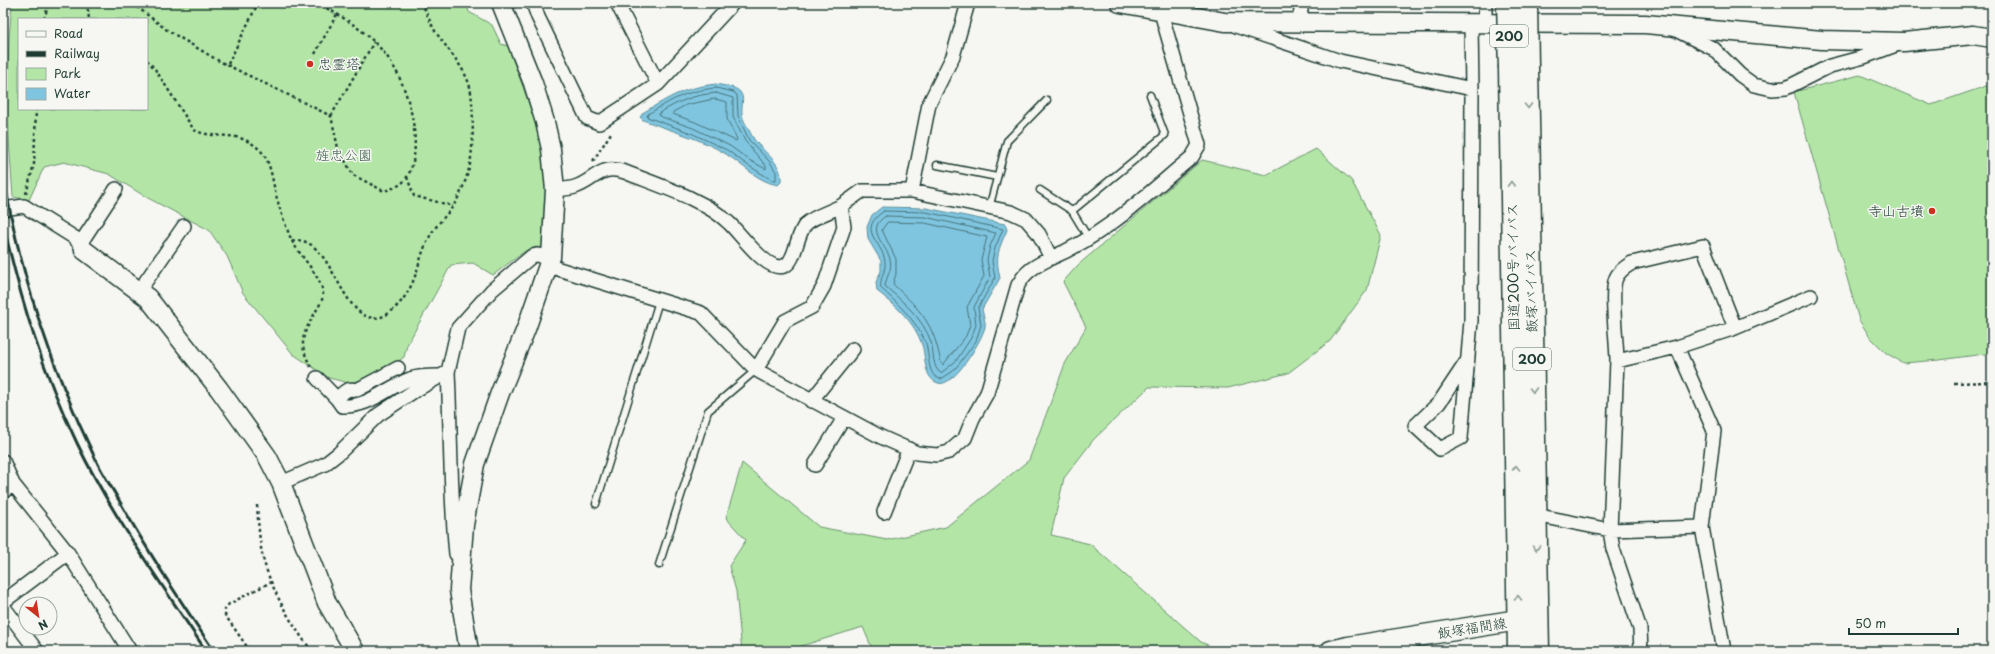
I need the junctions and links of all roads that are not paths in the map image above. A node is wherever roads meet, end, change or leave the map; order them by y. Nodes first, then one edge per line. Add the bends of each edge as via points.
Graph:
1 (502, 3) edge
2 (533, 3) edge
3 (617, 3) edge
4 (733, 3) edge
5 (968, 3) edge
6 (1120, 3) edge
7 (1302, 3) edge
8 (1485, 3) edge
9 (1508, 3) edge
10 (1526, 3) edge
11 (1160, 9) junction
12 (1225, 22) junction
13 (1299, 23) junction
14 (1478, 24) junction
15 (1666, 26) junction
16 (1992, 38) edge
17 (1904, 42) junction
18 (1518, 68) junction
19 (658, 84) junction
20 (1472, 88) junction
21 (1150, 95) dead end
22 (1047, 100) dead end
23 (937, 165) dead end
24 (997, 177) junction
25 (116, 189) dead end
26 (555, 190) junction
27 (1040, 190) dead end
28 (912, 191) junction
29 (841, 206) junction
30 (3, 208) edge
31 (989, 208) junction
32 (1072, 211) junction
33 (184, 226) dead end
34 (1089, 239) junction
35 (82, 247) junction
36 (1051, 258) junction
37 (550, 262) junction
38 (139, 291) junction
39 (1811, 296) dead end
40 (659, 301) junction
41 (1736, 328) junction
42 (1677, 347) junction
43 (853, 349) dead end
44 (1467, 361) junction
45 (1618, 361) junction
46 (398, 368) dead end
47 (756, 370) junction
48 (445, 374) junction
49 (317, 378) road end
50 (337, 399) junction
51 (811, 401) junction
52 (844, 418) junction
53 (909, 449) junction
54 (3, 461) edge
55 (814, 465) dead end
56 (280, 483) junction
57 (8, 488) edge
58 (596, 504) dead end
59 (884, 512) dead end
60 (1526, 513) junction
61 (1702, 527) junction
62 (1610, 530) junction
63 (68, 553) junction
64 (659, 565) dead end
65 (459, 590) junction
66 (3, 602) edge
67 (3, 606) edge
68 (1518, 620) junction
69 (37, 651) edge
70 (129, 651) edge
71 (356, 651) edge
72 (468, 651) edge
73 (1331, 651) edge
74 (1518, 651) edge
75 (1538, 651) edge
76 (1641, 651) edge
77 (1724, 651) edge

1 - 26 street via 545,122 551,149
2 - 19 street via 587,118 599,123
3 - 19 street
4 - 19 street
5 - 28 street via 953,56 929,104
6 - 11 street
7 - 13 street
8 - 14 street
9 - 18 highway, 国道200号バイパス / 200, bridge
10 - 18 highway, 200, bridge
11 - 12 street
11 - 34 street via 1199,145 1192,157 1100,233
12 - 13 street
12 - 20 street via 1340,61
13 - 14 street
14 - 15 street
14 - 20 street
15 - 17 street via 1822,40
15 - 17 street via 1714,50 1754,86 1772,89 1786,88 1830,66
16 - 17 street via 1974,35
18 - 60 highway, 国道200号バイパス / 200
20 - 44 street via 1471,321
21 - 32 lane via 1165,135
22 - 24 lane via 1007,141
23 - 24 lane
24 - 31 lane
25 - 35 street
26 - 29 street via 575,187 605,170 615,169 708,207 729,223 748,246 777,267 784,267 789,263 807,222
26 - 37 street
27 - 32 lane
28 - 29 street via 862,191
28 - 31 street
29 - 47 street via 844,227 824,286 812,307 785,321
30 - 35 street via 24,206 75,238
31 - 36 street via 1011,212 1026,219 1039,234
32 - 34 lane
33 - 38 street
34 - 36 street
35 - 38 street
36 - 53 street via 1029,269 1018,285 987,393 965,438 948,452 937,455 922,454
37 - 40 street
37 - 48 street via 537,255 532,256 487,295 458,328
37 - 65 street via 475,464 464,525
38 - 56 street via 165,317 219,389 267,456
39 - 41 street
40 - 47 street via 701,313
40 - 58 lane
41 - 42 street
41 - 45 street via 1703,246 1632,264 1623,268 1616,278 1614,292
42 - 45 street
42 - 61 street via 1714,431
43 - 51 street
44 - 44 street via 1461,438 1440,449 1415,426 1438,403
45 - 62 street
46 - 50 street via 357,390 351,388 345,391
47 - 51 street
47 - 64 lane via 708,411
48 - 50 street via 410,379 363,404 342,406
48 - 56 street via 378,415 340,453 325,464
48 - 65 street via 451,446 451,508
49 - 50 street
51 - 52 street
52 - 53 street
52 - 55 street
53 - 59 street
54 - 57 street
56 - 71 street via 328,603
57 - 63 street
60 - 62 street
68 -> 60 highway, 国道200号バイパス / 200
60 -> 75 highway, 200
61 - 62 street
61 - 77 street
62 - 76 street via 1613,549 1640,629
63 - 66 street
63 - 70 street
65 - 72 street
67 - 69 street
68 - 73 main road, 飯塚福間線
68 - 74 highway, 国道200号バイパス / 200

